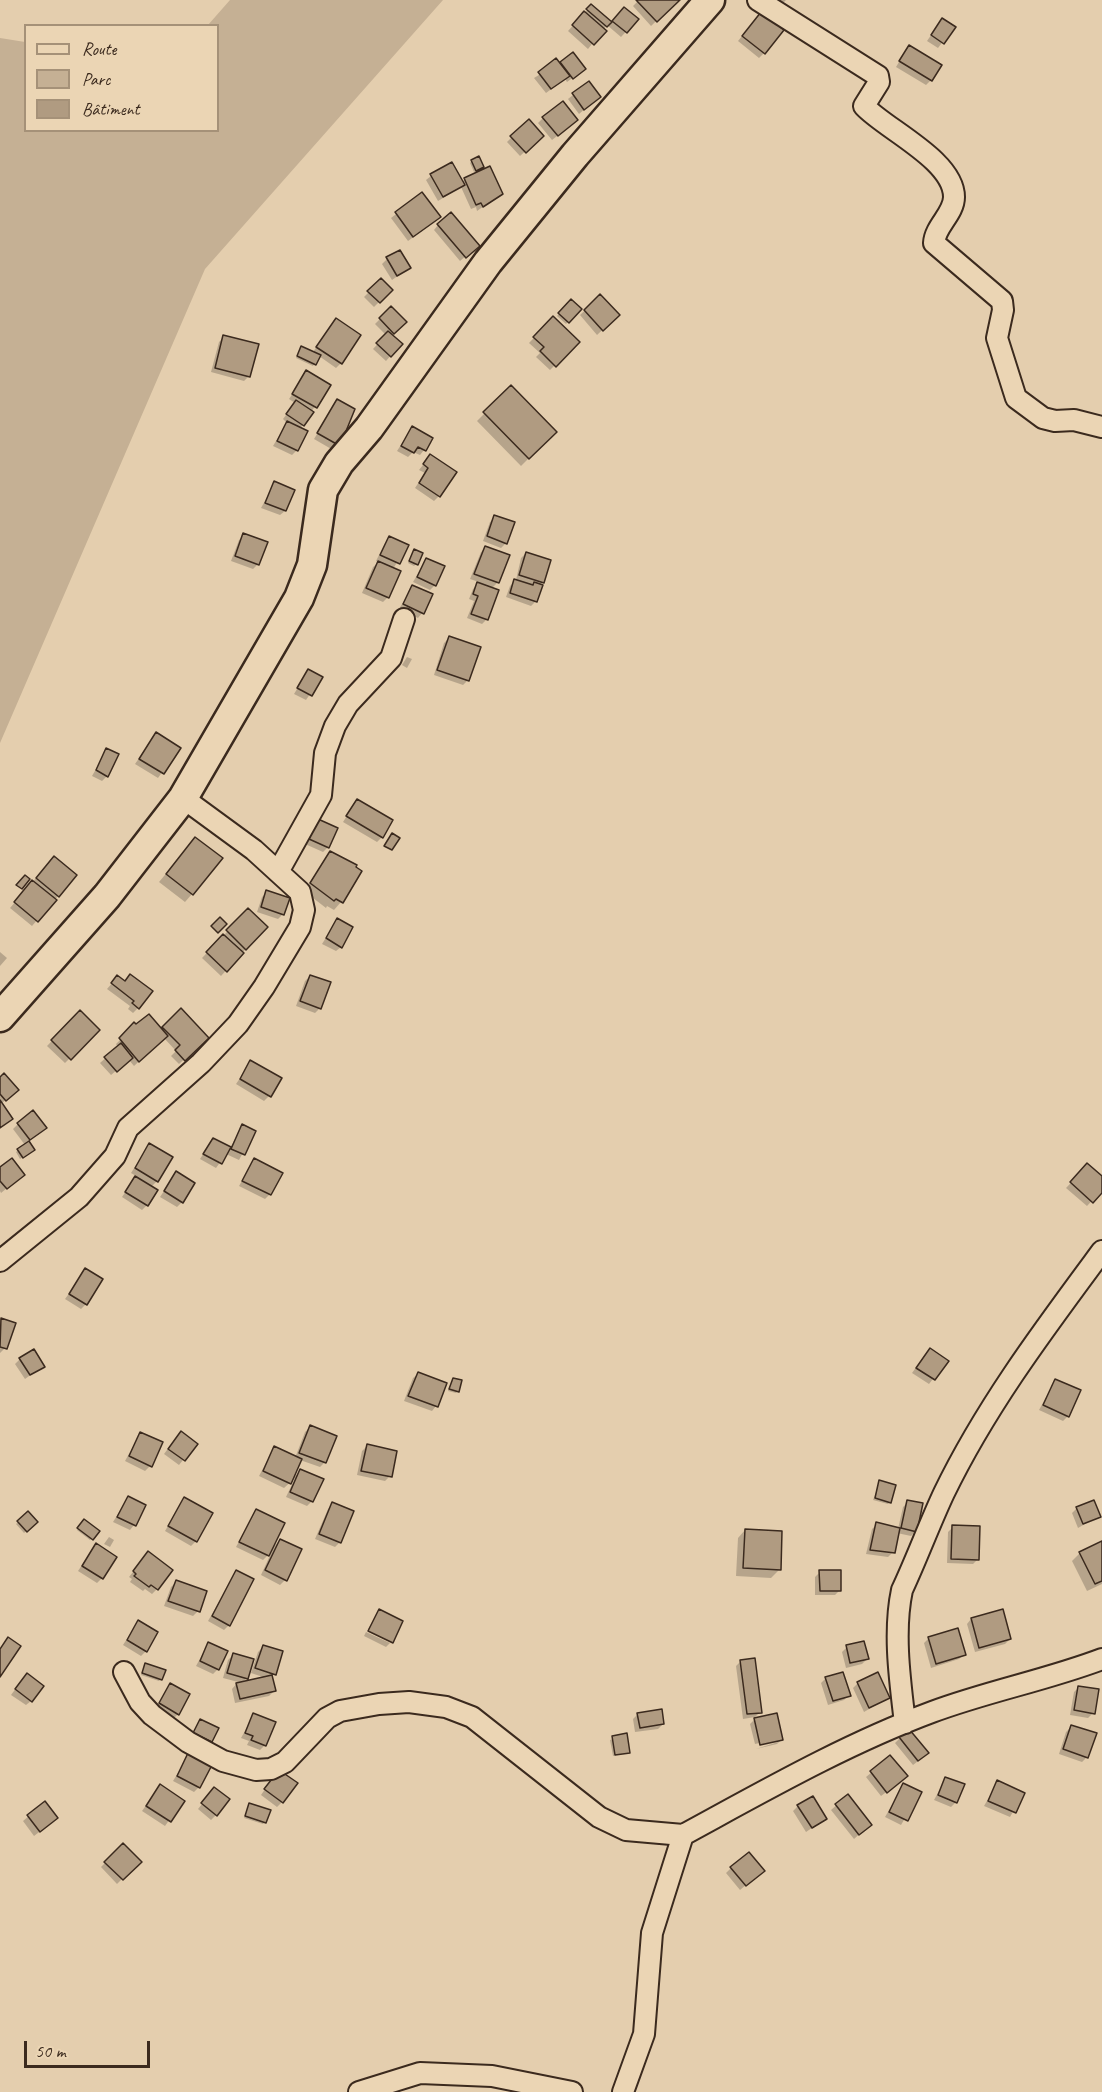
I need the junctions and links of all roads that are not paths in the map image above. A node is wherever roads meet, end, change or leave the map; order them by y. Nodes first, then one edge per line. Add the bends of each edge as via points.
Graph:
1 (710, 0) edge
2 (758, 0) edge
3 (1102, 427) edge
4 (404, 619) dead end
5 (183, 798) junction
6 (278, 873) junction
7 (0, 1017) edge
8 (1102, 1251) edge
9 (0, 1261) edge
10 (1102, 1659) edge
11 (124, 1672) dead end
12 (905, 1723) junction
13 (683, 1835) junction
14 (359, 2092) edge
15 (572, 2092) edge
16 (623, 2092) edge

1 - 5 street via 495,254 369,428 339,463 323,490 312,565 299,597
2 - 3 street via 878,76 879,82 864,106 939,167 953,189 954,199 934,243 1002,301 997,338 1016,399 1042,418
4 - 6 street via 391,658 348,704 335,726 325,753 321,795
5 - 6 street via 254,850
5 - 7 street via 107,896
6 - 9 street via 300,892 304,910 300,927 238,1024 201,1064 128,1128 115,1156 79,1197
8 - 12 street via 1030,1348 992,1408 945,1492 902,1590 898,1606
10 - 12 street
11 - 13 street via 140,1702 153,1715 188,1743 223,1761 256,1770 271,1769 285,1762 327,1718 340,1711 388,1703 446,1707 472,1717 599,1817 626,1830
12 - 13 street
13 - 16 street via 652,1933 644,2034
14 - 15 street via 420,2073 492,2076

